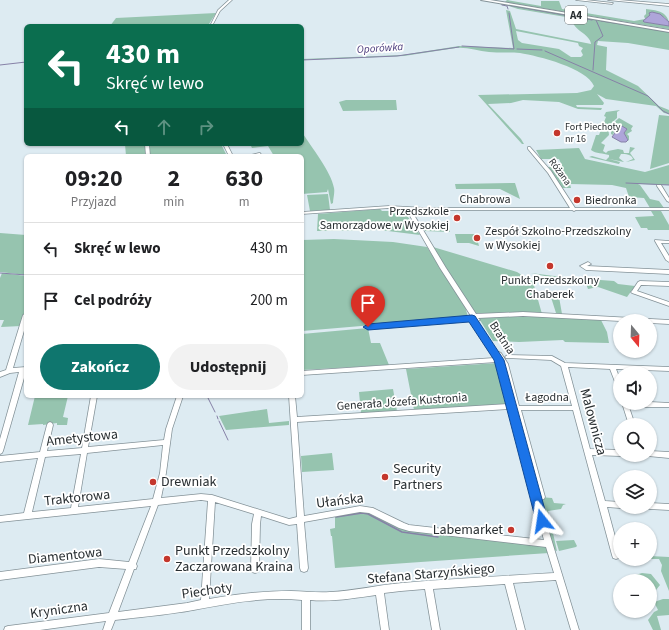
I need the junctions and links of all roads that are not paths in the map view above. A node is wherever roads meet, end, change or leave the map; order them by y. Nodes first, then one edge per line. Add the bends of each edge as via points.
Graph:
1 (231, 0) edge
2 (484, 0) edge
3 (490, 0) edge
4 (577, 0) edge
5 (609, 0) edge
6 (613, 3) dead end
7 (669, 5) edge
8 (212, 24) edge
9 (669, 30) edge
10 (529, 148) dead end
11 (659, 186) dead end
12 (669, 201) edge
13 (408, 208) junction
14 (669, 209) edge
15 (574, 210) junction
16 (304, 213) edge
17 (669, 242) edge
18 (669, 260) edge
19 (588, 264) dead end
20 (669, 272) edge
21 (669, 284) edge
22 (669, 304) edge
23 (473, 317) junction
24 (669, 322) edge
25 (24, 326) edge
26 (368, 327) dead end
27 (508, 357) dead end
28 (499, 360) junction
29 (564, 365) junction
30 (612, 367) joint
31 (24, 369) edge
32 (669, 369) edge
33 (10, 371) junction
34 (304, 373) edge
35 (0, 375) edge
36 (94, 398) edge
37 (179, 398) edge
38 (292, 398) edge
39 (657, 404) edge
40 (669, 405) edge
41 (514, 407) junction
42 (576, 408) junction
43 (294, 420) junction
44 (50, 425) dead end
45 (167, 442) junction
46 (85, 450) junction
47 (0, 451) edge
48 (588, 452) junction
49 (613, 453) edge
50 (657, 454) edge
51 (42, 455) junction
52 (669, 455) edge
53 (0, 459) edge
54 (541, 497) dead end
55 (212, 498) junction
56 (156, 503) junction
57 (602, 504) junction
58 (613, 505) edge
59 (657, 506) edge
60 (669, 507) edge
61 (74, 511) junction
62 (258, 512) junction
63 (27, 516) junction
64 (0, 520) edge
65 (300, 520) junction
66 (549, 544) junction
67 (613, 544) edge
68 (132, 566) junction
69 (304, 568) dead end
70 (256, 569) dead end
71 (0, 576) edge
72 (559, 576) junction
73 (508, 580) junction
74 (428, 585) junction
75 (380, 592) junction
76 (306, 596) junction
77 (205, 603) junction
78 (113, 616) junction
79 (42, 628) edge
80 (8, 630) edge
81 (107, 630) edge
82 (306, 630) edge
83 (385, 630) edge
84 (436, 630) edge
85 (521, 630) edge
86 (575, 630) edge

1 - 8 street via 219,12
2 - 9 highway, A4
3 - 9 highway, A4
4 - 6 street
5 - 7 street
10 - 15 street, Różana via 550,172
11 - 12 street
13 - 15 street, Chabrowa
13 - 16 street, Chabrowa
13 - 23 street, Bratnia
14 - 15 street, Chabrowa
17 - 18 street via 657,241
19 - 20 street via 583,266
21 - 22 street via 640,283 634,292
23 - 24 street via 522,314
23 - 26 street
23 - 28 street
23 - 41 street, Bratnia via 505,364
25 - 33 street
27 - 29 street via 552,358
28 - 34 street
28 - 41 street
29 - 30 street
29 - 42 street, Malownicza
30 - 32 street
31 - 33 street
31 - 47 street
33 - 35 street
36 - 46 street
37 - 45 street
38 - 43 street
39 - 40 street
41 - 42 street, Łagodna
41 - 43 street, Generała Józefa Kustronia
41 - 54 street, Bratnia
41 - 66 street
42 - 48 street, Malownicza
43 - 65 street
44 - 51 street
45 - 46 street, Ametystowa
45 - 56 street
46 - 51 street, Ametystowa
46 - 61 street
48 - 49 street
48 - 57 street, Malownicza
50 - 52 street
51 - 53 street, Ametystowa
51 - 63 street
55 - 56 street, Ułańska
55 - 62 street, Ułańska
55 - 77 street
56 - 61 street, Traktorowa
56 - 68 street
57 - 58 street
57 - 67 street, Malownicza
59 - 60 street
61 - 63 street, Traktorowa
62 - 65 street, Ułańska via 289,522
62 - 70 street
63 - 64 street, Traktorowa
65 - 66 street, Ułańska via 366,509 409,528
65 - 69 street
66 - 72 street
68 - 71 street, Diamentowa via 99,563
68 - 78 street
72 - 73 street, Stefana Starzyńskiego
72 - 86 street
73 - 74 street, Stefana Starzyńskiego
73 - 85 street
74 - 75 street, Stefana Starzyńskiego
74 - 84 street
75 - 76 street, Stefana Starzyńskiego
75 - 83 street
76 - 77 street, Piechoty via 277,596
76 - 82 street
77 - 78 street, Piechoty
78 - 79 street, Kryniczna
78 - 81 street
79 - 80 street, Kryniczna

